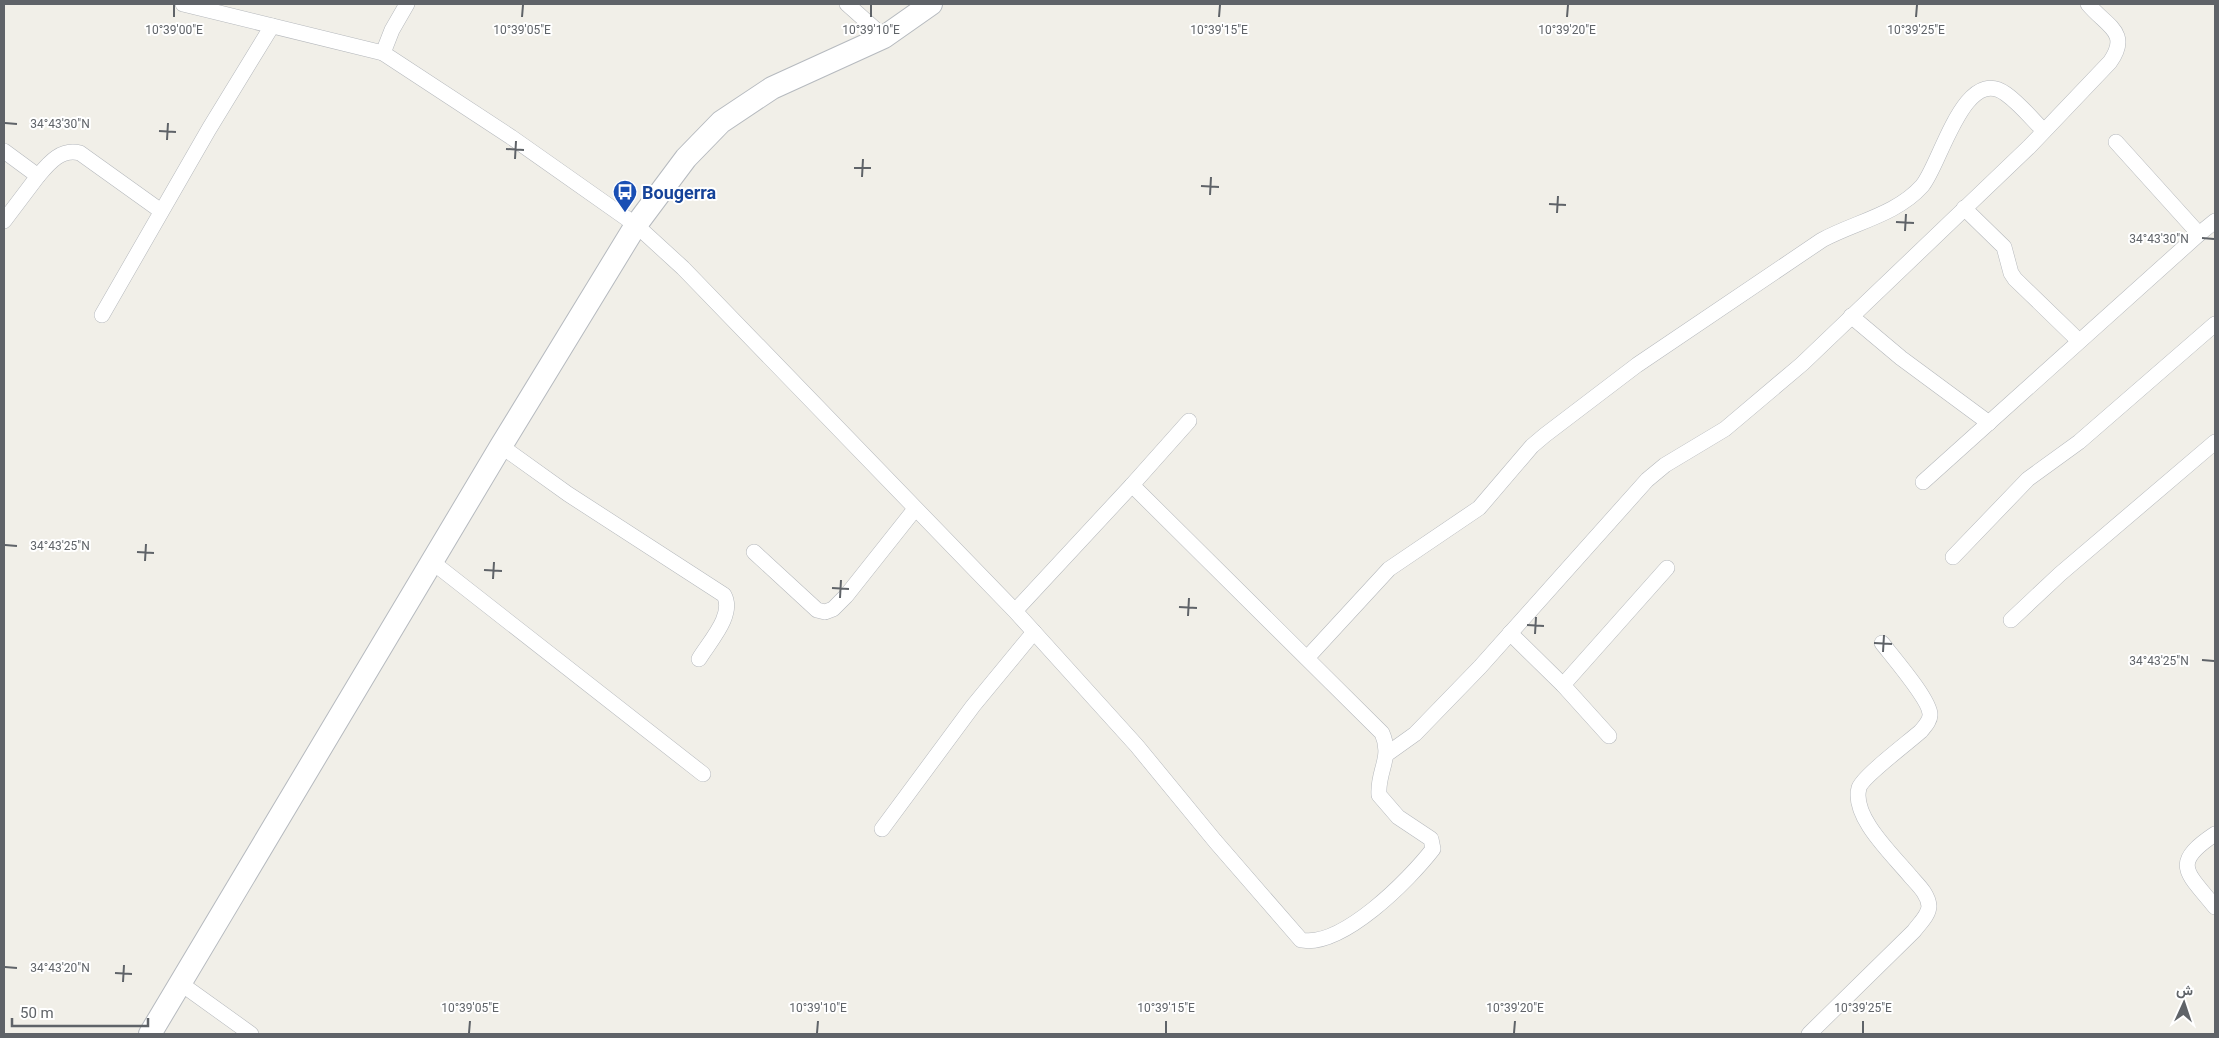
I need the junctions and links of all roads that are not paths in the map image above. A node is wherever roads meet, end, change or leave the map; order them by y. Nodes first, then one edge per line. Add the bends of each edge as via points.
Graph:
1 (183, 4) edge
2 (407, 4) edge
3 (847, 4) edge
4 (931, 4) edge
5 (2088, 4) edge
6 (272, 26) junction
7 (884, 37) junction
8 (383, 53) junction
9 (2044, 131) junction
10 (2116, 142) dead end
11 (4, 151) edge
12 (38, 176) junction
13 (1964, 208) junction
14 (161, 210) junction
15 (4, 221) edge
16 (2215, 221) edge
17 (636, 225) junction
18 (2199, 234) junction
19 (102, 315) dead end
20 (1851, 316) junction
21 (2215, 324) edge
22 (2079, 341) junction
23 (1189, 421) dead end
24 (1989, 423) junction
25 (2215, 442) edge
26 (501, 446) junction
27 (1923, 482) dead end
28 (1132, 485) junction
29 (915, 509) junction
30 (754, 552) dead end
31 (1953, 557) dead end
32 (431, 561) junction
33 (1667, 568) dead end
34 (1015, 611) junction
35 (2011, 620) dead end
36 (1034, 632) junction
37 (1510, 633) junction
38 (1882, 643) dead end
39 (1307, 658) junction
40 (699, 659) dead end
41 (1563, 685) junction
42 (1609, 736) dead end
43 (1387, 754) junction
44 (702, 774) dead end
45 (882, 829) dead end
46 (2215, 834) edge
47 (2215, 907) edge
48 (180, 983) junction
49 (150, 1034) edge
50 (251, 1034) edge
51 (1809, 1034) edge

1 - 6 street
2 - 8 street
3 - 7 street
4 - 7 main road
5 - 9 street via 2118,37 2117,52
6 - 8 street
6 - 14 street
7 - 17 main road via 772,88 721,122 686,158
8 - 17 street
9 - 13 street
9 - 39 street via 2006,93 1995,88 1970,99 1960,110 1923,185 1908,199 1822,240 1637,365 1545,435 1479,508 1389,569
10 - 18 street
11 - 12 street
12 - 14 street via 56,158 71,150
12 - 15 street
13 - 20 street
13 - 22 street via 2004,247 2015,280
14 - 19 street
16 - 18 street
17 - 26 main road
17 - 29 street via 683,268
18 - 22 street
20 - 24 street via 1901,358
20 - 37 street via 1747,412 1647,480
21 - 31 street via 2079,442 2033,475
22 - 24 street
23 - 28 street
24 - 27 street
25 - 35 street
26 - 32 main road
26 - 40 street via 568,494 724,595 728,601 725,617
28 - 34 street
28 - 39 street
29 - 30 street via 846,596 825,612 817,610
29 - 34 street
32 - 44 street
32 - 48 main road
33 - 41 street
34 - 36 street
36 - 43 street via 1137,746 1301,940 1322,940 1361,918 1397,887 1433,849 1431,839 1398,817 1379,795 1379,781
36 - 45 street via 973,706
37 - 41 street
37 - 43 street via 1415,734
38 - 51 street via 1923,697 1930,708 1930,716 1921,732 1859,786 1858,800 1871,830 1924,892 1929,906 1914,931
39 - 43 street via 1382,733
41 - 42 street
46 - 47 street via 2196,846 2187,864 2191,875
48 - 49 main road
48 - 50 street

